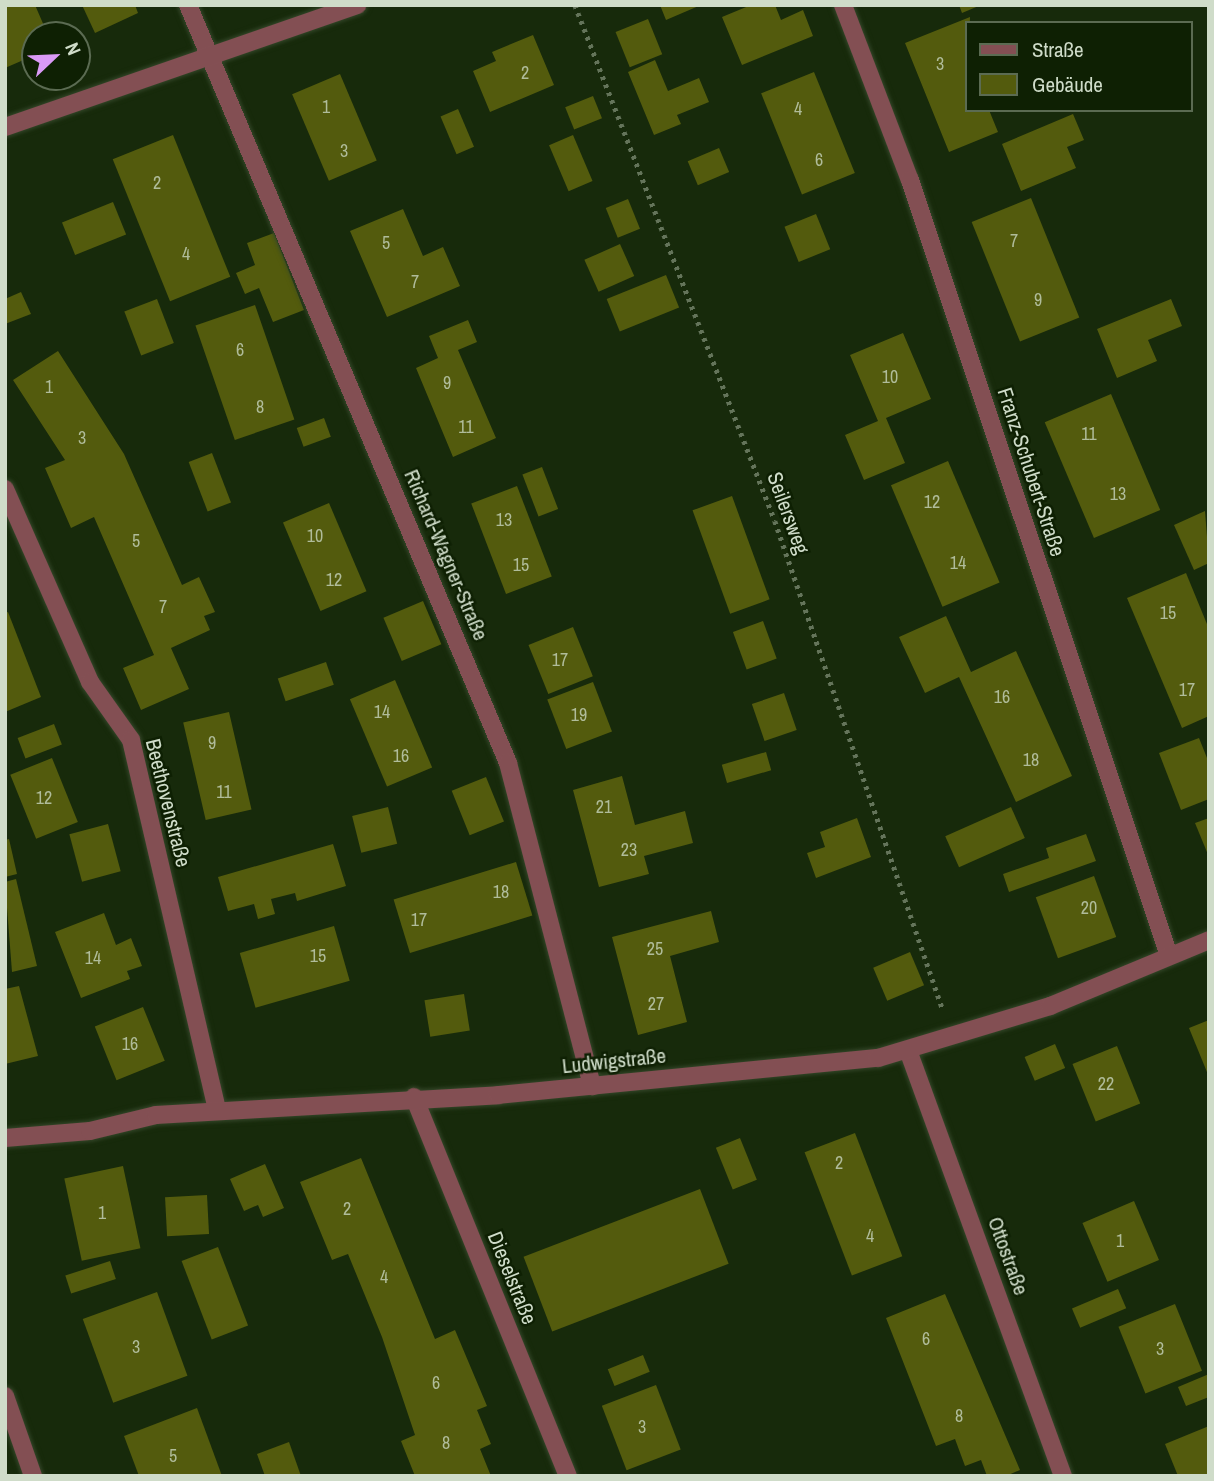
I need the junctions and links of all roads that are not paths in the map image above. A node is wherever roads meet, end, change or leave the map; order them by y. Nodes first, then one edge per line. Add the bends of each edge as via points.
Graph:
1 (188, 5) edge
2 (357, 5) edge
3 (843, 5) edge
4 (215, 56) junction
5 (5, 127) edge
6 (5, 489) edge
7 (1209, 940) edge
8 (1168, 956) junction
9 (909, 1053) junction
10 (592, 1086) junction
11 (414, 1097) junction
12 (217, 1110) junction
13 (5, 1138) edge
14 (5, 1396) edge
15 (33, 1476) edge
16 (568, 1476) edge
17 (1063, 1476) edge

1 - 4 street, Richard-Wagner-Straße
2 - 4 street
3 - 8 street, Franz-Schubert-Straße via 910,180
4 - 5 street
4 - 10 street, Richard-Wagner-Straße via 508,763
6 - 12 street, Beethovenstraße via 90,682 131,740
7 - 8 street, Ludwigstraße
8 - 9 street, Ludwigstraße via 1050,1006
9 - 10 street, Ludwigstraße
9 - 17 street, Ottostraße
10 - 11 street, Ludwigstraße
11 - 12 street, Ludwigstraße
11 - 16 street, Dieselstraße
12 - 13 street, Ludwigstraße
14 - 15 street

